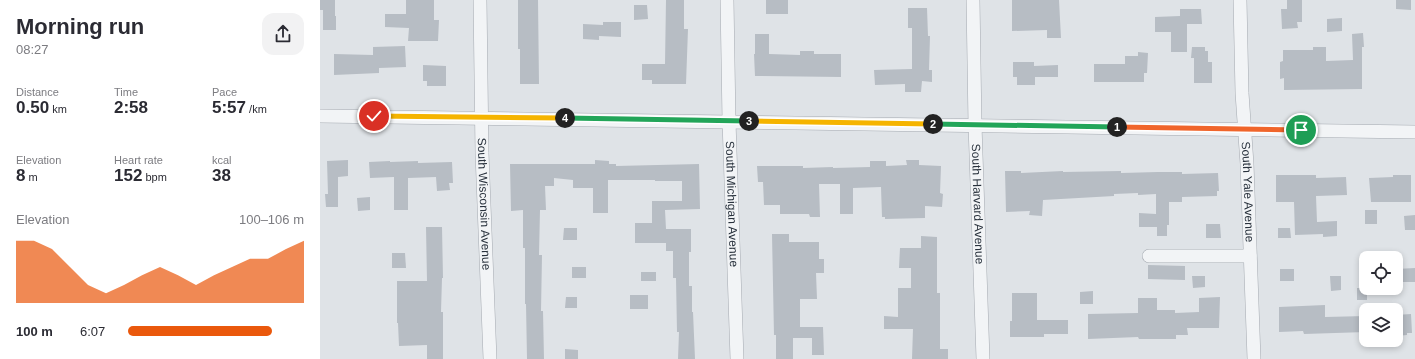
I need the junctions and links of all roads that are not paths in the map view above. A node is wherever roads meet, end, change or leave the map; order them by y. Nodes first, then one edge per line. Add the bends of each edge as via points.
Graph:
1 (480, 0) edge
2 (727, 0) edge
3 (973, 0) edge
4 (1240, 0) edge
5 (320, 116) edge
6 (482, 117) junction
7 (729, 121) junction
8 (975, 125) junction
9 (1245, 129) junction
10 (1415, 132) edge
11 (1149, 256) dead end
12 (1250, 256) junction
13 (490, 359) edge
14 (737, 359) edge
15 (983, 359) edge
16 (1254, 359) edge

1 - 6 street, South Wisconsin Avenue
2 - 7 street, South Michigan Avenue
3 - 8 street, South Harvard Avenue
4 - 9 street, South Yale Avenue
5 - 6 street
6 - 7 street
6 - 13 street, South Wisconsin Avenue
7 - 8 street
7 - 14 street, South Michigan Avenue
8 - 9 street
8 - 15 street, South Harvard Avenue
9 - 10 street
9 - 12 street, South Yale Avenue
11 - 12 street
12 - 16 street, South Yale Avenue

